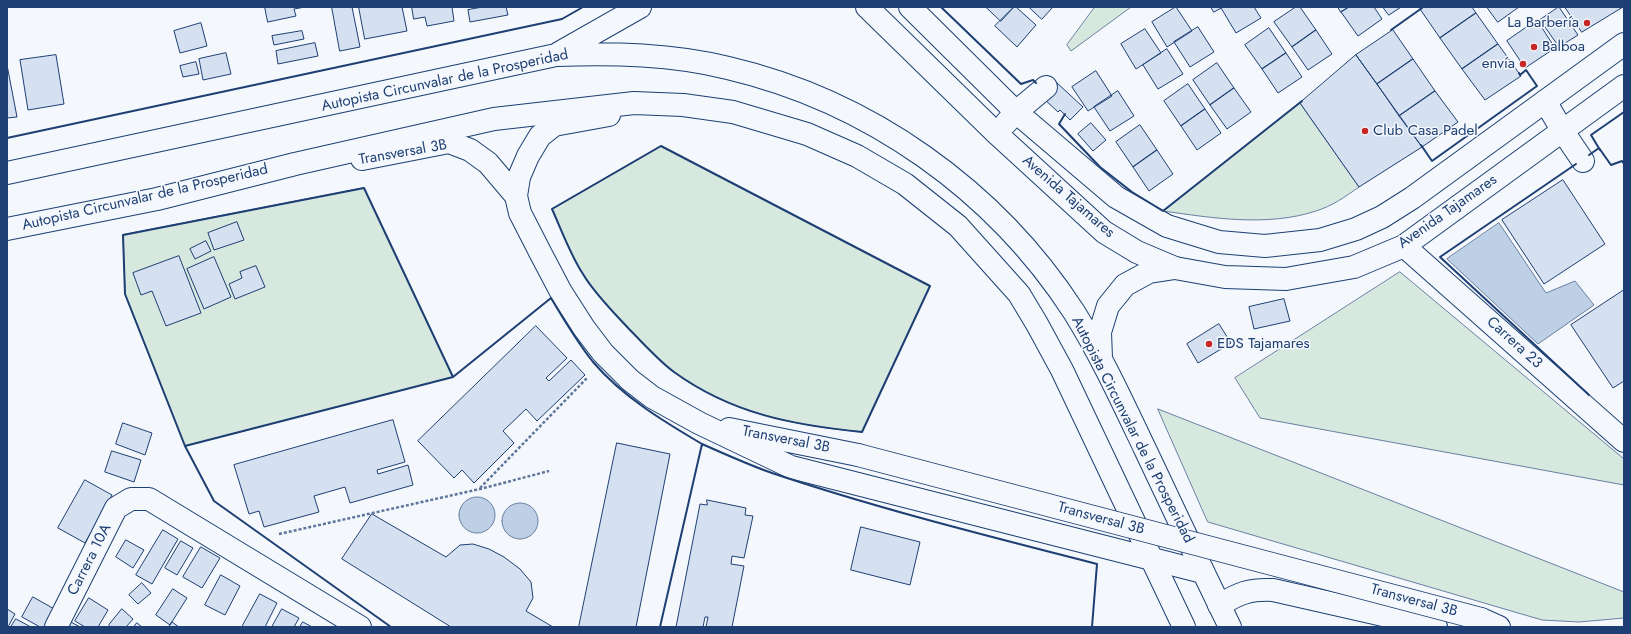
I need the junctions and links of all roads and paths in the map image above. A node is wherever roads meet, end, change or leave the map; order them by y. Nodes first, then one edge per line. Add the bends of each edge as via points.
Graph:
1 (640, 7) edge
2 (867, 7) edge
3 (910, 7) edge
4 (1624, 44) edge
5 (556, 55) junction
6 (1046, 86) dead end
7 (1624, 86) edge
8 (1545, 101) junction
9 (634, 103) junction
10 (1016, 112) junction
11 (1562, 130) junction
12 (996, 133) junction
13 (1583, 161) dead end
14 (295, 164) junction
15 (7, 174) edge
16 (516, 196) junction
17 (7, 229) edge
18 (1404, 246) junction
19 (1175, 268) junction
20 (1101, 359) junction
21 (588, 377) dead end
22 (699, 424) junction
23 (1624, 441) edge
24 (549, 471) dead end
25 (480, 489) junction
26 (279, 534) dead end
27 (1152, 558) junction
28 (1203, 572) junction
29 (1219, 606) junction
30 (1490, 623) edge
31 (56, 627) edge
32 (360, 627) edge
33 (1184, 627) edge
34 (1230, 627) edge
35 (1436, 627) edge

1 - 5 main road
2 - 12 main road, Avenida Tajamares
3 - 10 main road, Avenida Tajamares
4 - 8 main road, Avenida Tajamares
5 - 15 main road, Autopista Circunvalar de la Prosperidad
5 - 20 main road, Autopista Circunvalar de la Prosperidad via 606,53 680,59 727,67 826,100 874,124 951,176 1006,226 1056,286
6 - 10 main road
7 - 11 main road, Avenida Tajamares
8 - 10 main road, Avenida Tajamares via 1382,217 1356,229 1320,240 1265,246 1219,242 1167,226 1116,198
8 - 11 main road
9 - 14 main road, Autopista Circunvalar de la Prosperidad via 494,119
9 - 16 main road, Transversal 3B via 624,112 554,125 540,136 519,177
9 - 27 main road, Autopista Circunvalar de la Prosperidad via 683,105 733,112 807,134 857,156 905,184 958,226 1018,294 1037,324 1062,370
10 - 12 main road
11 - 13 main road
11 - 18 main road, Avenida Tajamares
12 - 19 main road, Avenida Tajamares via 1104,232 1137,252
14 - 16 main road, Transversal 3B via 307,170 449,142 470,150 488,163
14 - 17 main road, Autopista Circunvalar de la Prosperidad via 157,199
16 - 22 main road, Transversal 3B via 520,213 561,292 603,353 630,380 652,397
18 - 19 main road, Avenida Tajamares via 1354,267 1286,278 1225,277
18 - 23 main road, Carrera 23
19 - 20 main road via 1149,272 1125,285 1108,306 1100,332
20 - 28 main road, Autopista Circunvalar de la Prosperidad
21 - 25 path
22 - 27 main road, Transversal 3B via 791,467
22 - 30 main road, Transversal 3B, bridge via 858,454
24 - 25 path
25 - 26 path
27 - 28 main road, Transversal 3B
27 - 33 main road, Autopista Circunvalar de la Prosperidad
28 - 29 main road, Autopista Circunvalar de la Prosperidad
29 - 34 main road, Autopista Circunvalar de la Prosperidad
29 - 35 main road via 1236,595 1255,589 1273,590
31 - 32 main road, Carrera 10A via 116,508 131,499 149,499

